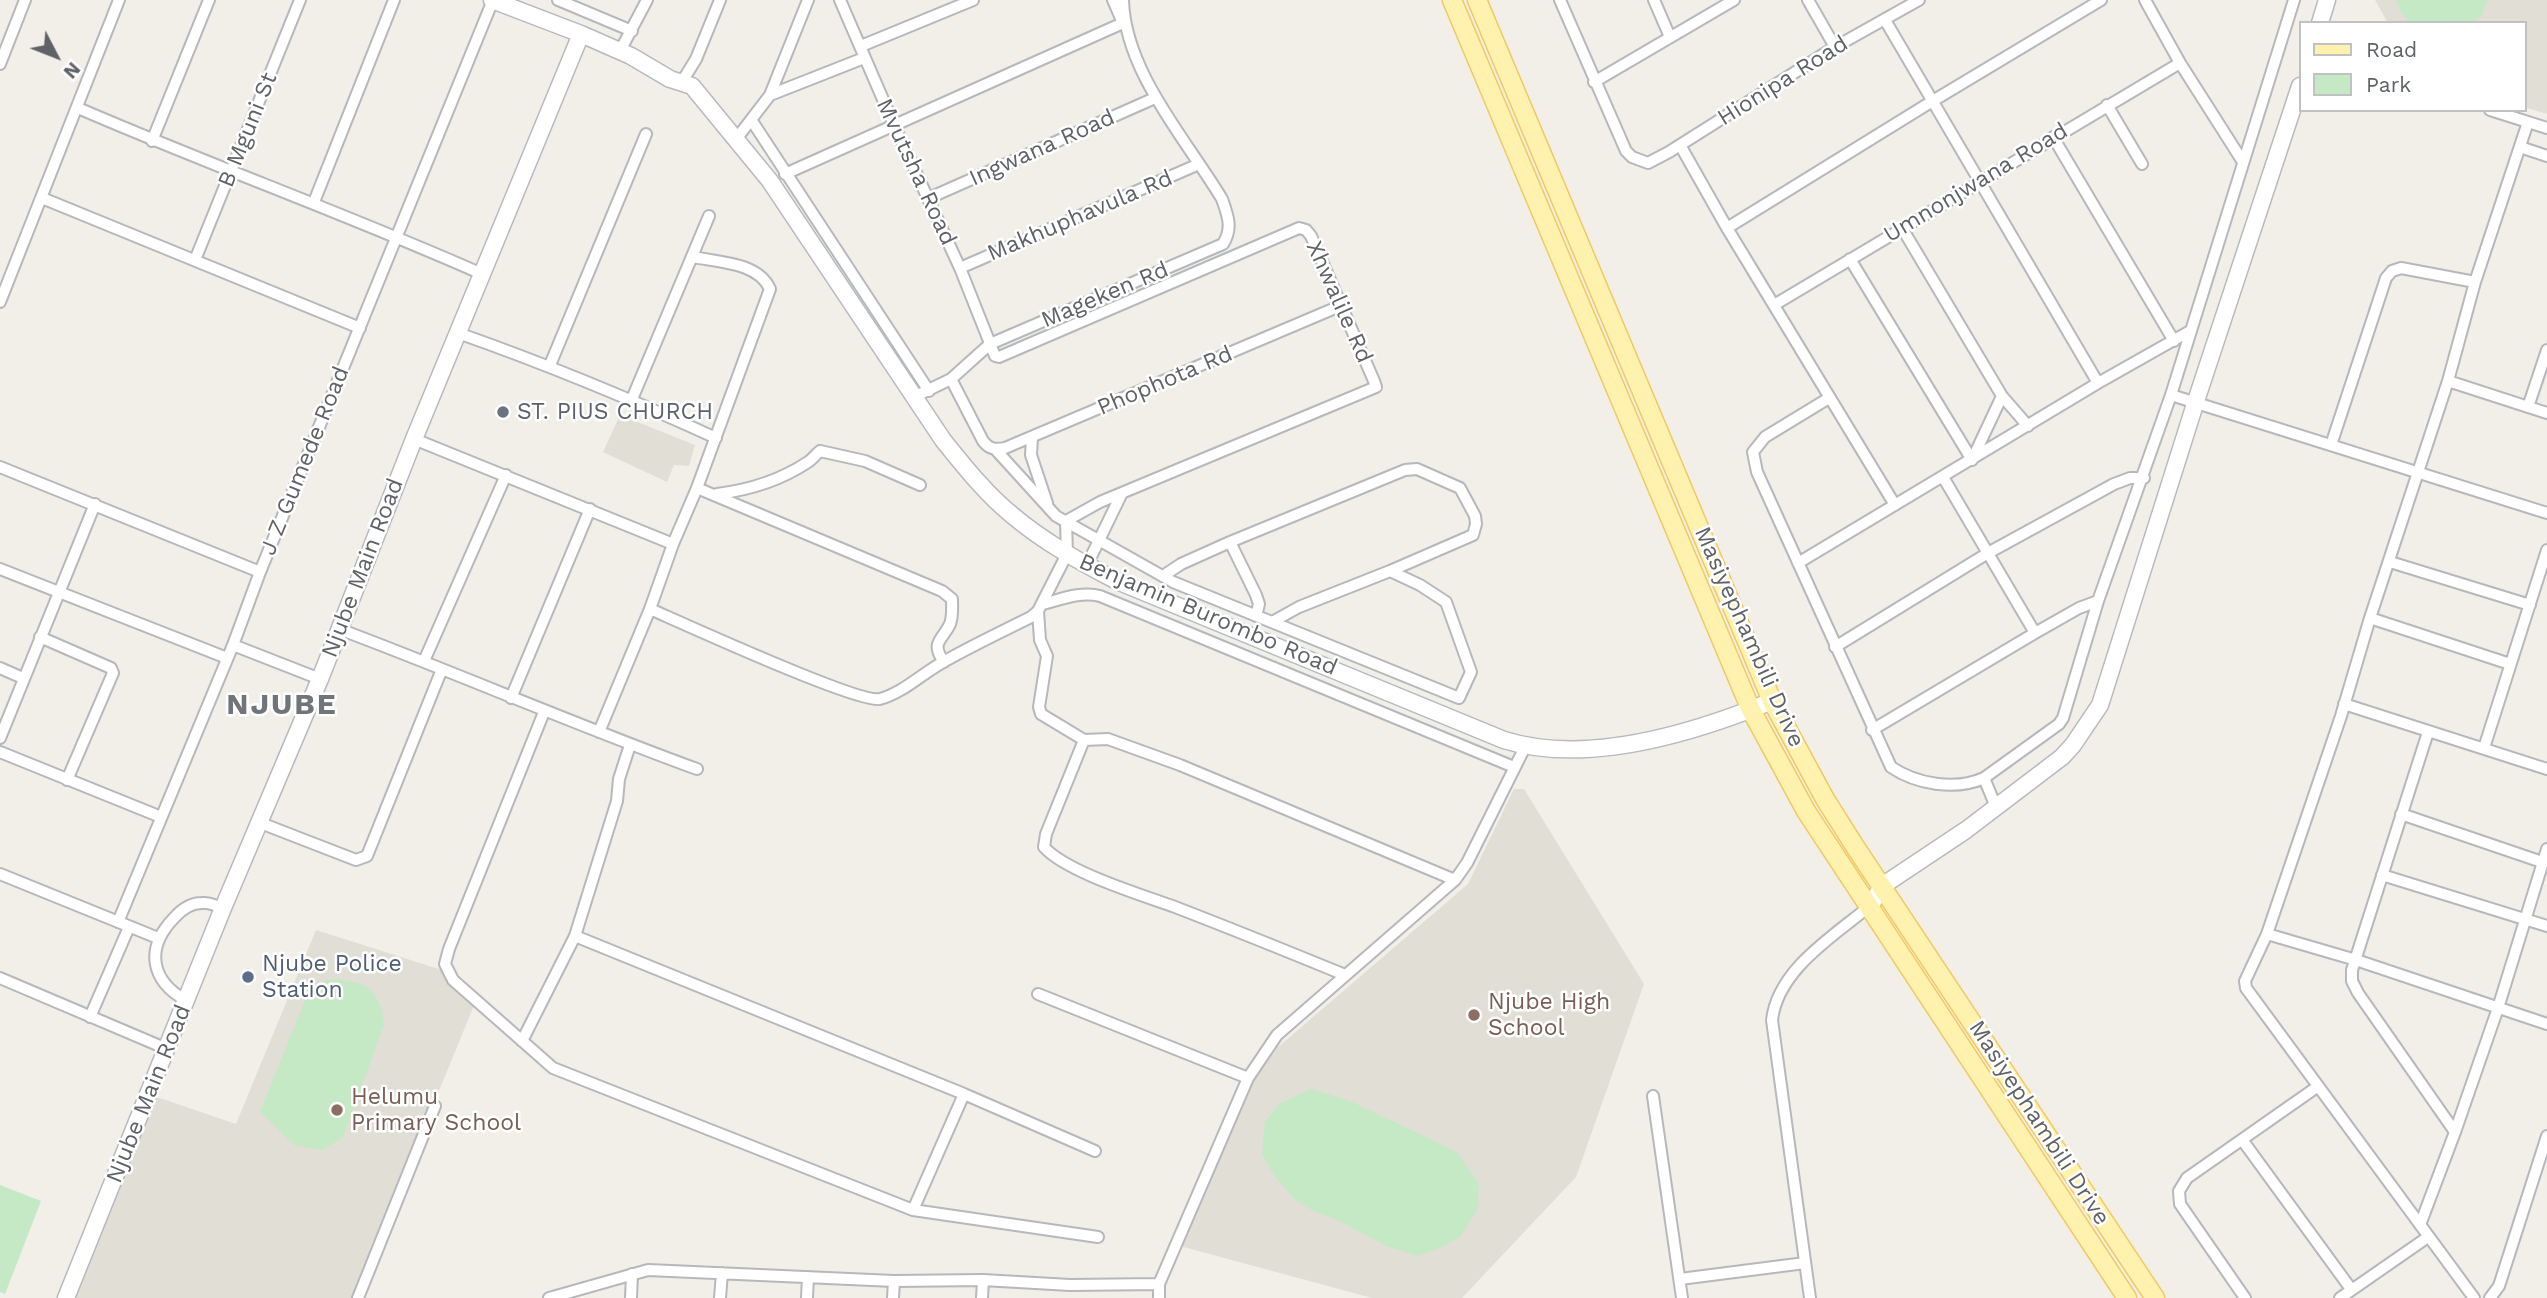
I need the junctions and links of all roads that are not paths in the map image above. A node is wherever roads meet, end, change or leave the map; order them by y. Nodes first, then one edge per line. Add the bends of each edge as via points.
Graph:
1 (25, 0) edge
2 (119, 0) edge
3 (209, 0) edge
4 (300, 0) edge
5 (394, 0) edge
6 (492, 0) edge
7 (558, 0) edge
8 (647, 0) edge
9 (720, 0) edge
10 (808, 0) edge
11 (840, 0) edge
12 (973, 0) edge
13 (1113, 0) edge
14 (1123, 0) edge
15 (1452, 0) edge
16 (1477, 0) edge
17 (1560, 0) edge
18 (1654, 0) edge
19 (1708, 0) edge
20 (1734, 0) edge
21 (1808, 0) edge
22 (1919, 0) edge
23 (2101, 0) edge
24 (2145, 0) edge
25 (2294, 0) edge
26 (2327, 0) edge
27 (1715, 11) junction
28 (1885, 20) junction
29 (2321, 21) edge
30 (1123, 23) junction
31 (632, 31) junction
32 (581, 34) junction
33 (1670, 37) junction
34 (861, 46) junction
35 (1835, 47) junction
36 (620, 51) junction
37 (864, 58) junction
38 (2180, 63) junction
39 (0, 64) edge
40 (1594, 82) junction
41 (692, 86) junction
42 (2298, 92) edge
43 (770, 95) junction
44 (1155, 98) junction
45 (1931, 102) junction
46 (2107, 105) junction
47 (78, 108) junction
48 (2496, 112) edge
49 (752, 121) junction
50 (2528, 122) junction
51 (894, 125) junction
52 (2547, 128) edge
53 (646, 134) dead end
54 (2053, 137) junction
55 (737, 138) junction
56 (152, 141) junction
57 (1680, 145) junction
58 (2520, 147) junction
59 (2547, 156) edge
60 (2243, 162) junction
61 (1199, 164) junction
62 (2142, 164) dead end
63 (232, 172) junction
64 (785, 174) junction
65 (1978, 181) junction
66 (43, 198) junction
67 (929, 198) junction
68 (314, 202) junction
69 (709, 216) dead end
70 (1727, 228) junction
71 (1902, 228) junction
72 (397, 236) junction
73 (693, 257) junction
74 (1850, 259) junction
75 (195, 260) junction
76 (960, 268) junction
77 (482, 274) junction
78 (2475, 282) junction
79 (0, 302) edge
80 (1773, 305) junction
81 (1340, 306) junction
82 (360, 328) junction
83 (2190, 331) junction
84 (457, 333) junction
85 (2174, 341) junction
86 (990, 344) junction
87 (2547, 350) edge
88 (550, 366) junction
89 (951, 379) junction
90 (2448, 381) junction
91 (2098, 383) junction
92 (922, 394) junction
93 (2171, 395) junction
94 (2003, 396) junction
95 (1829, 398) junction
96 (632, 399) junction
97 (2196, 401) junction
98 (2528, 407) junction
99 (2547, 413) edge
100 (2028, 426) junction
101 (716, 438) junction
102 (1032, 438) junction
103 (414, 439) junction
104 (2331, 444) junction
105 (992, 448) junction
106 (1972, 460) junction
107 (0, 467) edge
108 (2419, 472) junction
109 (506, 475) junction
110 (1943, 477) junction
111 (2144, 478) junction
112 (920, 485) dead end
113 (697, 488) junction
114 (714, 495) junction
115 (1121, 495) junction
116 (95, 504) junction
117 (1895, 505) junction
118 (590, 509) junction
119 (1050, 511) junction
120 (2547, 513) edge
121 (1066, 521) junction
122 (1099, 541) junction
123 (1230, 542) junction
124 (673, 544) junction
125 (2547, 550) edge
126 (1989, 553) junction
127 (1067, 554) junction
128 (2390, 562) junction
129 (1798, 563) junction
130 (1087, 565) junction
131 (0, 569) edge
132 (1390, 571) junction
133 (260, 572) junction
134 (1163, 576) junction
135 (59, 592) junction
136 (2098, 601) junction
137 (2530, 604) junction
138 (1040, 608) junction
139 (650, 609) junction
140 (1256, 616) junction
141 (2370, 618) junction
142 (1272, 622) junction
143 (339, 629) junction
144 (2035, 633) junction
145 (40, 637) junction
146 (233, 645) junction
147 (1835, 647) junction
148 (227, 658) junction
149 (424, 661) junction
150 (944, 662) junction
151 (2510, 663) junction
152 (0, 668) edge
153 (442, 669) junction
154 (23, 678) junction
155 (320, 679) junction
156 (511, 698) junction
157 (1772, 701) junction
158 (2344, 704) junction
159 (1751, 710) junction
160 (544, 712) junction
161 (1872, 730) junction
162 (599, 732) junction
163 (2428, 732) junction
164 (0, 738) edge
165 (1084, 740) junction
166 (630, 745) junction
167 (1525, 747) junction
168 (2484, 748) junction
169 (0, 752) edge
170 (1514, 767) junction
171 (697, 769) dead end
172 (2547, 769) edge
173 (1984, 778) junction
174 (67, 780) junction
175 (1996, 807) junction
176 (2401, 814) junction
177 (161, 817) junction
178 (258, 822) junction
179 (2547, 849) edge
180 (2542, 862) junction
181 (0, 874) edge
182 (2382, 875) junction
183 (1455, 880) junction
184 (1882, 886) junction
185 (1871, 905) junction
186 (223, 908) junction
187 (2525, 919) junction
188 (123, 924) junction
189 (2547, 926) edge
190 (2267, 934) junction
191 (575, 936) junction
192 (158, 938) junction
193 (2356, 960) junction
194 (1345, 975) junction
195 (0, 978) edge
196 (1038, 994) dead end
197 (187, 1001) junction
198 (2497, 1008) junction
199 (90, 1017) junction
200 (2547, 1024) edge
201 (522, 1041) junction
202 (167, 1049) junction
203 (1248, 1078) junction
204 (2317, 1087) junction
205 (964, 1094) junction
206 (1653, 1096) dead end
207 (435, 1106) dead end
208 (2455, 1132) junction
209 (2547, 1136) edge
210 (2243, 1141) junction
211 (1095, 1151) dead end
212 (914, 1209) junction
213 (2420, 1225) junction
214 (1098, 1237) dead end
215 (2428, 1237) junction
216 (1805, 1263) junction
217 (722, 1273) junction
218 (632, 1274) junction
219 (808, 1277) junction
220 (1680, 1279) junction
221 (983, 1280) junction
222 (894, 1281) junction
223 (1159, 1284) junction
224 (1070, 1285) junction
225 (2351, 1289) junction
226 (2496, 1297) edge
227 (66, 1298) edge
228 (358, 1298) edge
229 (550, 1298) edge
230 (631, 1298) edge
231 (720, 1298) edge
232 (807, 1298) edge
233 (893, 1298) edge
234 (982, 1298) edge
235 (1069, 1298) edge
236 (1159, 1298) edge
237 (1682, 1298) edge
238 (1810, 1298) edge
239 (2127, 1298) edge
240 (2155, 1298) edge
241 (2245, 1298) edge
242 (2340, 1298) edge
243 (2474, 1298) edge

1 - 39 street
2 - 47 street
3 - 56 street
4 - 63 street, B Mguni St
5 - 68 street
6 - 32 street, Benjamin Burombo Road
6 - 72 street, J Z Gumede Road
7 - 31 street
8 - 31 street
9 - 41 street via 683,80
10 - 43 street
11 - 34 street, Mvutsha Road
12 - 34 street
13 - 30 street
14 - 30 street
15 - 159 main road, Masiyephambili Drive
16 - 157 main road, Masiyephambili Drive
17 - 40 street
18 - 33 street
19 - 27 street
20 - 27 street
21 - 35 street
22 - 28 street, Hionipa Road
23 - 45 street
24 - 38 street
25 - 60 street
26 - 29 street
27 - 33 street
28 - 35 street, Hionipa Road
28 - 45 street
30 - 44 street
30 - 51 street
31 - 36 street
32 - 36 street, Benjamin Burombo Road
32 - 77 street, Njube Main Road
33 - 40 street
34 - 37 street, Mvutsha Road
35 - 57 street, Hionipa Road
36 - 41 street, Benjamin Burombo Road
37 - 43 street
37 - 51 street, Mvutsha Road
38 - 46 street, Umnonjwana Road
38 - 60 street
40 - 57 street, Hionipa Road via 1632,157 1648,163
41 - 55 street, Benjamin Burombo Road
42 - 97 street
43 - 49 street
44 - 61 street
44 - 67 street, Ingwana Road
45 - 65 street
45 - 70 street
46 - 54 street, Umnonjwana Road
46 - 62 street
47 - 56 street
47 - 66 street
48 - 50 street
49 - 55 street
49 - 64 street
50 - 52 street
50 - 58 street
51 - 64 street
51 - 67 street, Mvutsha Road
53 - 88 street
54 - 65 street, Umnonjwana Road
54 - 85 street
55 - 92 street, Benjamin Burombo Road
56 - 63 street
57 - 70 street
58 - 59 street
58 - 78 street
60 - 83 street
61 - 76 street, Makhuphavula Rd
61 - 86 street, Mageken Rd via 1229,218 1223,244
63 - 68 street
63 - 75 street, B Mguni St
64 - 92 street
65 - 71 street, Umnonjwana Road
65 - 91 street
66 - 75 street
66 - 79 street
67 - 76 street, Mvutsha Road
68 - 72 street
69 - 73 street
70 - 80 street
71 - 74 street, Umnonjwana Road
71 - 94 street
72 - 77 street
72 - 82 street, J Z Gumede Road
73 - 96 street
73 - 101 street via 745,267 770,289
74 - 80 street, Umnonjwana Road
74 - 106 street
75 - 82 street
76 - 86 street, Mvutsha Road
77 - 84 street, Njube Main Road
78 - 90 street
78 - 104 street via 2401,268 2392,271
80 - 95 street
81 - 86 street, Xhwalile Rd via 1311,236 1299,228 999,357
81 - 102 street, Phophota Rd
81 - 115 street, Xhwalile Rd via 1376,387
82 - 133 street, J Z Gumede Road
83 - 85 street
83 - 93 street
84 - 88 street
84 - 103 street, Njube Main Road
85 - 91 street
86 - 89 street, Mageken Rd
87 - 98 street
88 - 96 street
89 - 92 street, Mageken Rd
89 - 105 street via 976,430
90 - 98 street
90 - 108 street
91 - 100 street
92 - 127 street, Benjamin Burombo Road via 943,440 994,498
93 - 97 street
93 - 111 street
94 - 100 street
94 - 106 street
95 - 117 street
95 - 129 street via 1765,437 1753,452 1757,472
96 - 101 street
97 - 104 street
97 - 175 street via 2100,705 2062,757
98 - 99 street
100 - 106 street
101 - 113 street
102 - 105 street, Phophota Rd
102 - 119 street via 1031,455
103 - 109 street
103 - 143 street, Njube Main Road
104 - 108 street
105 - 119 street
106 - 110 street
107 - 116 street
108 - 120 street
108 - 128 street
109 - 118 street
109 - 149 street
110 - 117 street
110 - 126 street
111 - 126 street via 2114,484
111 - 136 street
112 - 114 street via 865,461 820,451 774,480
113 - 114 street
113 - 124 street
114 - 150 street via 942,591 951,599 952,610 950,623 938,641
115 - 121 street, Xhwalile Rd
115 - 122 street
116 - 133 street
116 - 135 street
117 - 129 street
118 - 124 street
118 - 156 street
119 - 121 street
121 - 122 street
121 - 127 street
122 - 130 street
122 - 134 street
123 - 132 street via 1410,469 1460,488 1475,516 1473,535
123 - 134 street
123 - 140 street via 1256,595
124 - 139 street
125 - 137 street
126 - 144 street
126 - 147 street
127 - 130 street, Benjamin Burombo Road
127 - 138 street
128 - 137 street
128 - 141 street
129 - 147 street
130 - 167 street, Benjamin Burombo Road via 1142,592
131 - 135 street
132 - 142 street
132 - 142 street via 1446,602 1471,672 1459,698
133 - 146 street, J Z Gumede Road
134 - 140 street
135 - 145 street
135 - 148 street
136 - 144 street
136 - 173 street via 2060,724
137 - 151 street
138 - 150 street
138 - 165 street via 1040,640 1047,656 1038,707 1041,714
138 - 170 street via 1080,595 1100,596
139 - 150 street via 806,676 876,700
139 - 162 street
140 - 142 street
141 - 151 street
141 - 158 street
143 - 149 street
143 - 155 street, Njube Main Road
144 - 161 street
145 - 154 street
145 - 174 street via 111,668 113,673
146 - 148 street, J Z Gumede Road
146 - 155 street
147 - 161 street
148 - 177 street, J Z Gumede Road
149 - 153 street
151 - 168 street
152 - 154 street
153 - 156 street
153 - 178 street via 367,856 356,860
154 - 164 street
155 - 178 street, Njube Main Road
156 - 160 street
157 - 159 street, Benjamin Burombo Road
157 - 184 main road, Masiyephambili Drive via 1825,799
158 - 163 street
158 - 190 street
159 - 167 street, Benjamin Burombo Road via 1634,743
159 - 185 main road, Masiyephambili Drive via 1806,811
160 - 162 street
160 - 201 street via 445,964 453,979
161 - 173 street via 1891,767 1901,774 1940,783 1970,784
162 - 166 street
163 - 168 street
163 - 176 street
165 - 183 street via 1108,739 1180,765
165 - 194 street via 1046,834 1044,847 1051,855
166 - 171 street
166 - 191 street
167 - 170 street
168 - 172 street
169 - 174 street
170 - 183 street
173 - 175 street
174 - 177 street
175 - 184 street
176 - 180 street
176 - 182 street
177 - 188 street, J Z Gumede Road
178 - 186 street, Njube Main Road
179 - 180 street
180 - 187 street
181 - 188 street
182 - 187 street
182 - 193 street
183 - 194 street
184 - 185 street
184 - 240 main road, Masiyephambili Drive
185 - 216 street via 1799,966 1774,1005 1772,1020
185 - 239 main road, Masiyephambili Drive
186 - 192 street via 194,904 180,912
186 - 197 street, Njube Main Road
187 - 189 street
187 - 198 street
188 - 192 street
188 - 199 street, J Z Gumede Road
190 - 193 street
190 - 204 street via 2246,988
191 - 201 street
191 - 205 street
192 - 197 street via 156,972 175,995
193 - 198 street
193 - 208 street via 2352,981 2358,993
194 - 203 street via 1278,1035
195 - 199 street
196 - 203 street
197 - 202 street, Njube Main Road
198 - 200 street
198 - 208 street
199 - 202 street
201 - 212 street via 553,1068
202 - 227 street, Njube Main Road
203 - 223 street
204 - 210 street
204 - 213 street
205 - 211 street
205 - 212 street
206 - 220 street
207 - 228 street
208 - 213 street
209 - 226 street
210 - 225 street
210 - 241 street via 2187,1178 2179,1198
212 - 214 street
213 - 215 street
215 - 225 street
215 - 243 street
216 - 220 street
216 - 238 street
217 - 218 street via 648,1270
217 - 219 street
217 - 231 street
218 - 229 street
218 - 230 street
219 - 222 street
219 - 232 street
220 - 237 street
221 - 222 street
221 - 224 street
221 - 234 street
222 - 233 street
223 - 224 street
223 - 236 street
224 - 235 street
225 - 242 street

